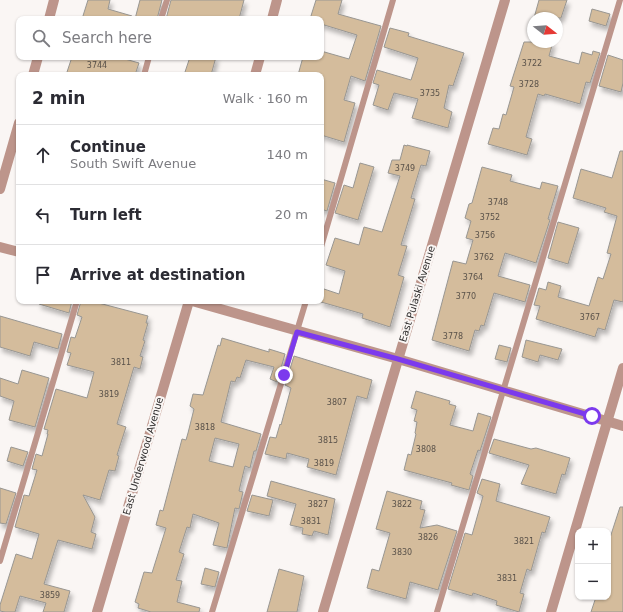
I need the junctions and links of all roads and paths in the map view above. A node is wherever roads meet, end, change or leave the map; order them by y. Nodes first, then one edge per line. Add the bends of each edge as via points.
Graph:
1 (54, 0) edge
2 (166, 0) edge
3 (277, 0) edge
4 (393, 0) edge
5 (505, 0) edge
6 (620, 0) edge
7 (50, 16) edge
8 (162, 16) edge
9 (273, 16) edge
10 (37, 60) edge
11 (148, 60) edge
12 (259, 60) edge
13 (34, 72) edge
14 (145, 72) edge
15 (256, 72) edge
16 (16, 132) edge
17 (0, 188) edge
18 (324, 233) edge
19 (0, 247) edge
20 (16, 251) edge
21 (76, 304) edge
22 (189, 304) edge
23 (200, 304) edge
24 (305, 304) edge
25 (297, 332) junction
26 (398, 359) junction
27 (623, 368) edge
28 (504, 390) junction
29 (608, 421) junction
30 (623, 426) edge
31 (0, 561) edge
32 (97, 612) edge
33 (212, 612) edge
34 (322, 612) edge
35 (438, 612) edge
36 (551, 612) edge

1 - 7 street
2 - 8 lane
3 - 9 street
4 - 18 lane
5 - 26 street, East Pulaski Avenue
6 - 28 lane
10 - 13 street
11 - 14 lane
12 - 15 street
16 - 17 street
19 - 20 street
21 - 31 lane
22 - 32 street, East Underwood Avenue
23 - 25 street
24 - 25 lane
25 - 26 street
25 - 33 lane
26 - 28 street
26 - 34 street, East Pulaski Avenue
27 - 29 street
28 - 29 street
28 - 35 lane
29 - 30 street
29 - 36 street

